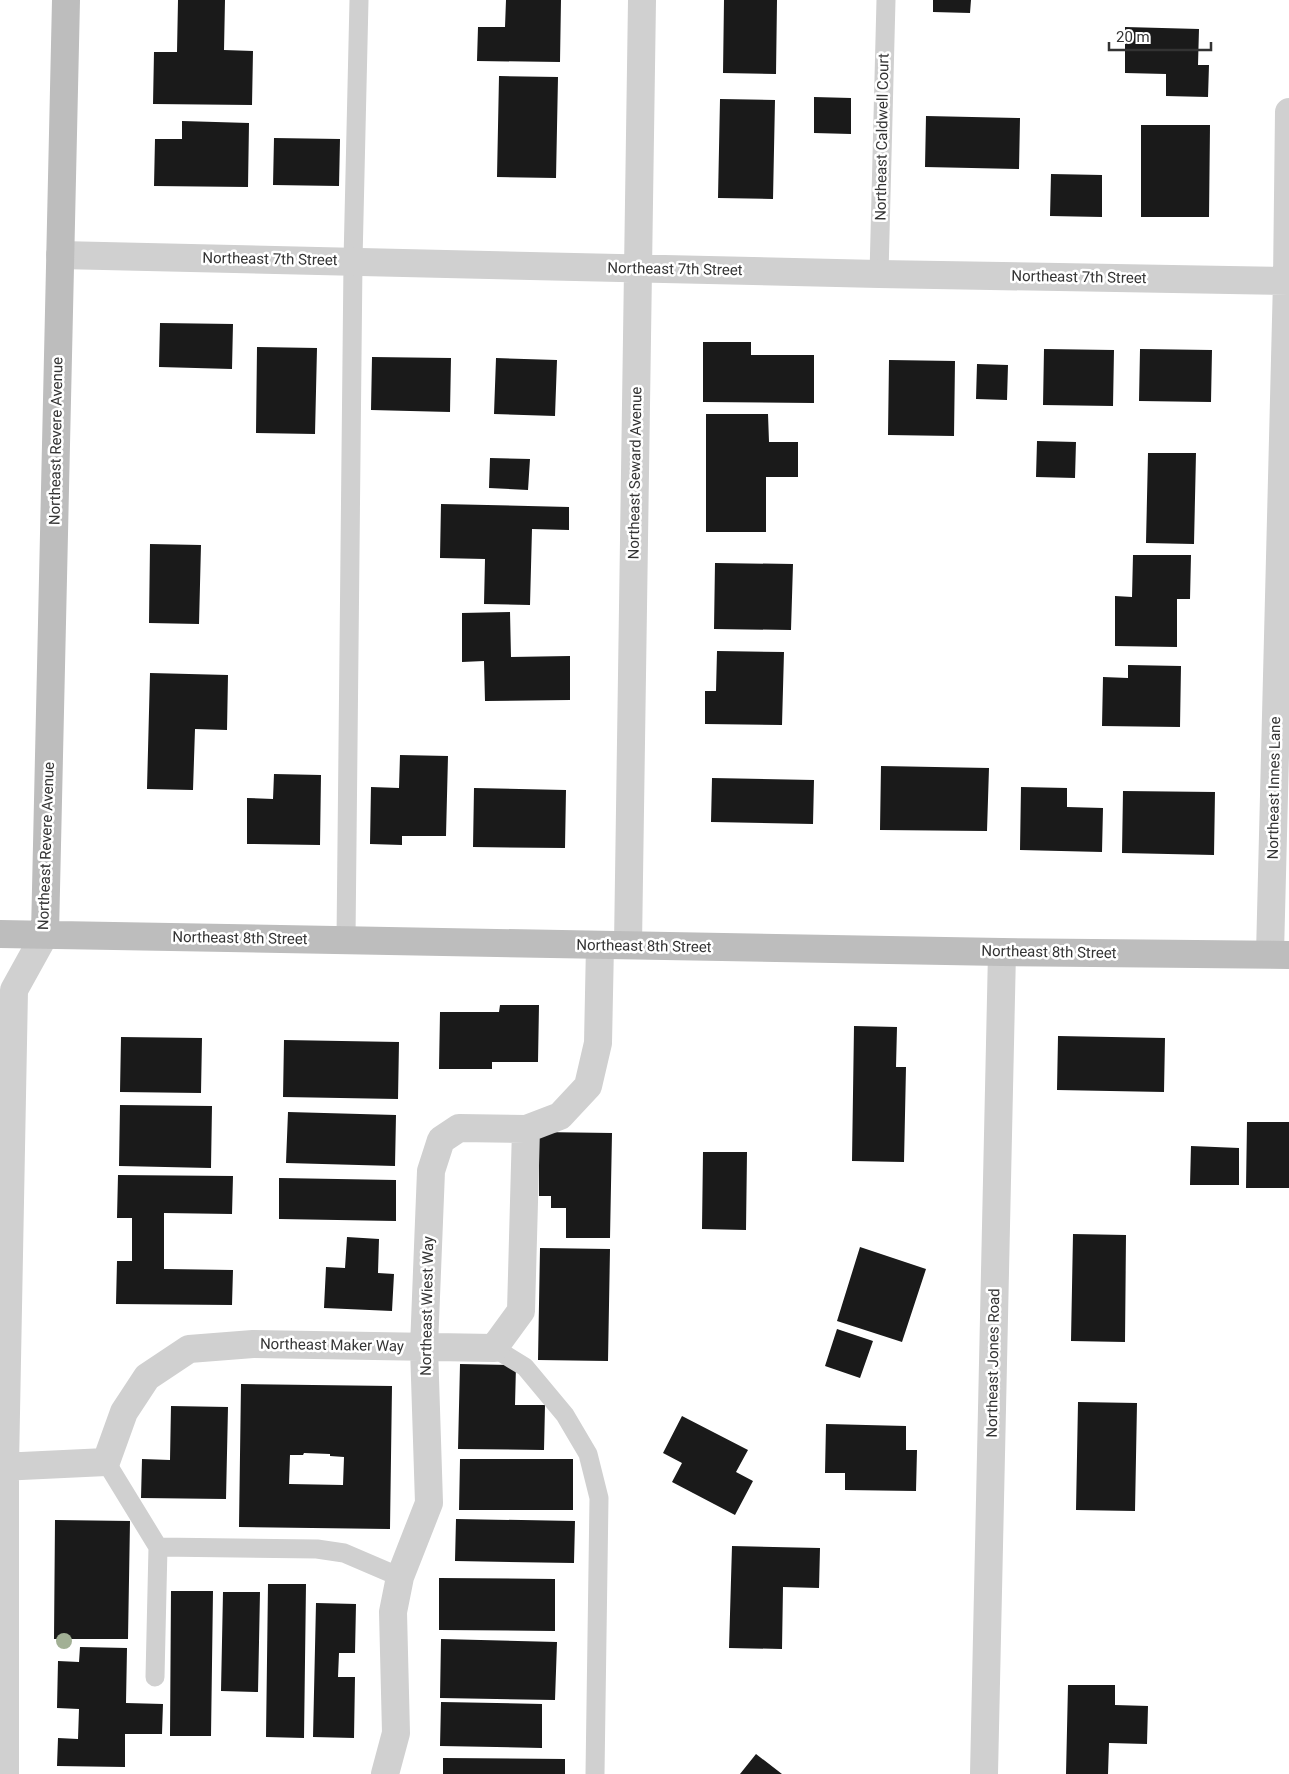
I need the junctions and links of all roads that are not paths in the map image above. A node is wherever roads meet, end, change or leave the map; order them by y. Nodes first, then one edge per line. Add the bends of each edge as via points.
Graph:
1 (66, 0) edge
2 (359, 0) edge
3 (642, 0) edge
4 (886, 0) edge
5 (1289, 112) edge
6 (60, 255) junction
7 (353, 260) junction
8 (638, 268) junction
9 (879, 274) junction
10 (1288, 280) edge
11 (0, 934) edge
12 (45, 934) junction
13 (346, 940) junction
14 (600, 945) junction
15 (628, 945) junction
16 (1002, 952) junction
17 (1279, 955) edge
18 (526, 1129) junction
19 (424, 1347) junction
20 (494, 1348) junction
21 (106, 1462) junction
22 (3, 1467) edge
23 (158, 1546) junction
24 (400, 1577) junction
25 (155, 1677) dead end
26 (5, 1774) edge
27 (385, 1774) edge
28 (595, 1774) edge
29 (984, 1774) edge

1 - 6 main road, Northeast Revere Avenue
2 - 7 lane
3 - 8 street, Northeast Seward Avenue
4 - 9 lane, Northeast Caldwell Court
5 - 10 street, Northeast Innes Lane
6 - 7 street, Northeast 7th Street
6 - 12 main road, Northeast Revere Avenue
7 - 8 street, Northeast 7th Street
7 - 13 lane
8 - 9 street, Northeast 7th Street
8 - 15 street, Northeast Seward Avenue
9 - 10 street, Northeast 7th Street
10 - 17 street, Northeast Innes Lane
11 - 12 main road, Northeast 8th Street
12 - 13 main road, Northeast 8th Street
12 - 22 street, Northeast Revere Avenue via 14,990
13 - 14 main road, Northeast 8th Street
14 - 15 main road, Northeast 8th Street
14 - 18 street, Northeast Wiest Way via 598,1043 588,1086 560,1116
15 - 16 main road, Northeast 8th Street
16 - 17 main road, Northeast 8th Street
16 - 29 street, Northeast Jones Road
18 - 19 street, Northeast Wiest Way via 459,1128 442,1140 431,1171
18 - 20 street via 522,1311
19 - 20 street, Northeast Maker Way
19 - 21 street, Northeast Maker Way via 253,1344 189,1349 147,1378 124,1412
19 - 24 street, Northeast Wiest Way via 429,1503
20 - 28 lane via 525,1367 564,1415 588,1454 599,1498
21 - 22 street
21 - 23 lane
22 - 26 street, Northeast Revere Avenue
23 - 24 lane via 317,1549 344,1553
23 - 25 lane
24 - 27 street, Northeast Wiest Way via 393,1612 396,1733

